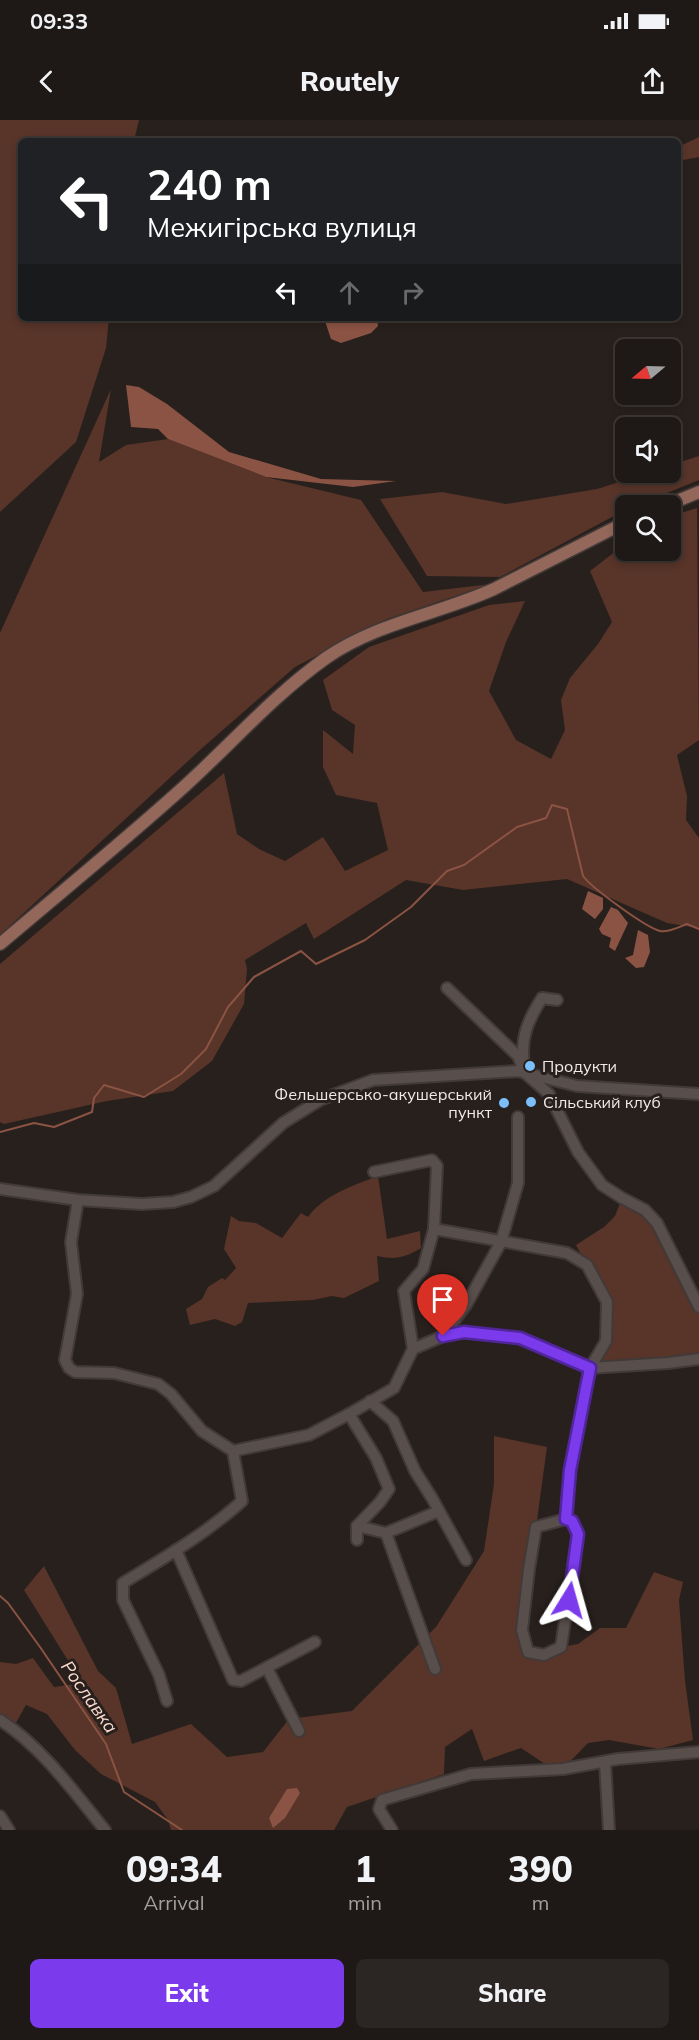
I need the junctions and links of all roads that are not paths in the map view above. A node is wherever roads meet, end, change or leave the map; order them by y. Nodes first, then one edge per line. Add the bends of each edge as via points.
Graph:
1 (699, 492) edge
2 (681, 499) edge
3 (615, 528) edge
4 (0, 944) edge
5 (447, 988) dead end
6 (556, 1000) dead end
7 (525, 1073) junction
8 (699, 1094) edge
9 (518, 1117) dead end
10 (374, 1172) dead end
11 (0, 1189) edge
12 (78, 1200) junction
13 (434, 1229) junction
14 (501, 1242) junction
15 (699, 1307) edge
16 (443, 1336) junction
17 (413, 1349) junction
18 (699, 1359) edge
19 (590, 1368) junction
20 (370, 1401) junction
21 (349, 1414) junction
22 (233, 1451) junction
23 (439, 1510) junction
24 (566, 1519) junction
25 (357, 1526) junction
26 (386, 1533) junction
27 (357, 1540) dead end
28 (176, 1550) junction
29 (466, 1560) dead end
30 (315, 1642) dead end
31 (267, 1668) junction
32 (435, 1670) dead end
33 (167, 1701) dead end
34 (0, 1720) edge
35 (299, 1731) dead end
36 (699, 1752) edge
37 (605, 1762) junction
38 (0, 1816) edge
39 (9, 1830) edge
40 (105, 1830) edge
41 (392, 1830) edge
42 (609, 1830) edge

1 - 2 main road
3 - 4 main road via 502,586 366,636 327,658 292,685 178,793
5 - 7 street via 518,1056
6 - 7 street via 542,998 527,1021 522,1054
7 - 8 street via 577,1086
7 - 12 street via 373,1080 320,1100 283,1123 214,1186 191,1197 142,1204
7 - 15 street via 549,1094 578,1152 602,1185 645,1210 657,1223
9 - 14 street via 518,1183
10 - 13 street via 432,1160 437,1166
11 - 12 street
12 - 22 street via 71,1242 77,1294 64,1360 75,1372 114,1372 158,1384 202,1431
13 - 14 street
13 - 17 street via 423,1269 404,1291
14 - 16 street via 466,1305
14 - 19 street via 567,1253 587,1265 606,1302 606,1341
16 - 17 street
16 - 19 street via 464,1332 520,1338
17 - 20 street via 394,1388
18 - 19 street
19 - 24 street via 570,1470
20 - 21 street
20 - 23 street via 393,1421 415,1471
21 - 22 street via 309,1435
21 - 25 street via 376,1458 389,1489
22 - 28 street via 242,1501
23 - 26 street
23 - 29 street
24 - 24 street via 536,1527 522,1630 528,1652 544,1655 561,1647 578,1534 572,1521
25 - 26 street
25 - 27 street
26 - 32 street
28 - 31 street via 233,1680 241,1681
28 - 33 street via 123,1583 123,1600 159,1675
30 - 31 street
31 - 35 street
34 - 40 street via 54,1769
36 - 37 street
37 - 41 street via 563,1769 471,1774 382,1800 379,1809
37 - 42 street
38 - 39 street

